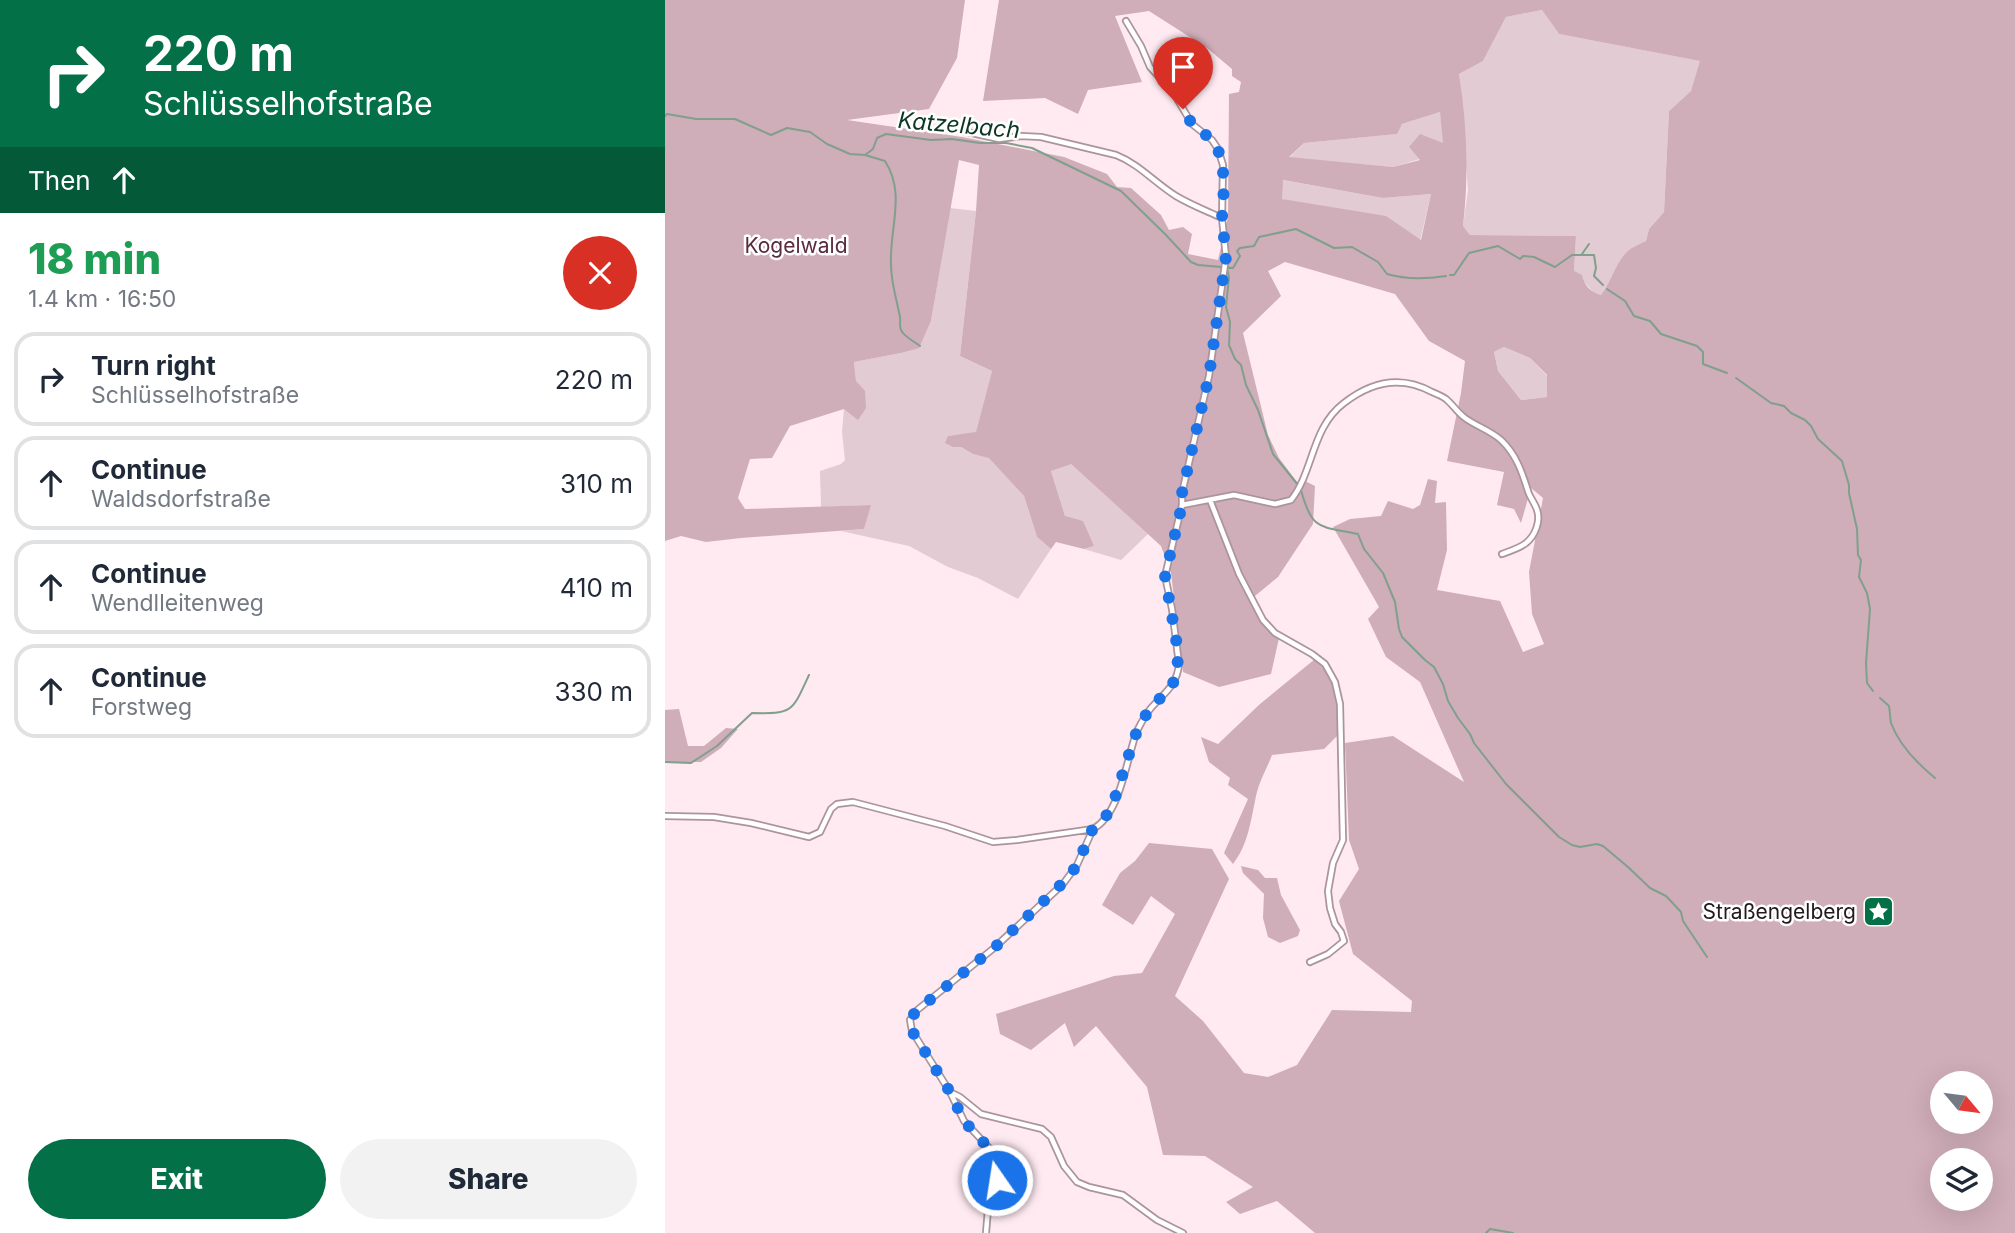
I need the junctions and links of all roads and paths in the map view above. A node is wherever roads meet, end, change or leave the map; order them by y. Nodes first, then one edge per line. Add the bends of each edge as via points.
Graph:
1 (1126, 21) dead end
2 (949, 128) dead end
3 (1222, 218) junction
4 (1210, 499) junction
5 (1182, 505) junction
6 (1502, 554) dead end
7 (665, 816) edge
8 (1093, 828) junction
9 (1310, 962) dead end
10 (950, 1092) junction
11 (986, 1233) edge
12 (1183, 1233) edge

1 - 3 street via 1150,67 1173,92 1192,124 1218,149 1223,165
2 - 3 street via 999,139 1041,137 1116,155 1175,196
3 - 5 street via 1226,257 1209,376
4 - 5 street
4 - 6 street via 1234,495 1275,504 1291,500 1325,425 1343,404 1381,385 1413,383 1445,397 1463,416 1499,438 1521,470 1539,512 1538,524 1525,544
4 - 9 street via 1263,620 1275,633 1325,664 1340,704 1343,840 1328,891 1344,942
5 - 8 street via 1165,576 1178,671 1171,688 1144,718 1112,807
7 - 8 street via 714,817 809,837 820,832 837,804 853,802 993,842
8 - 10 street via 1063,884 912,1016 912,1031
10 - 11 street via 964,1121 999,1163
10 - 12 street via 981,1114 1042,1129 1077,1182 1123,1195

